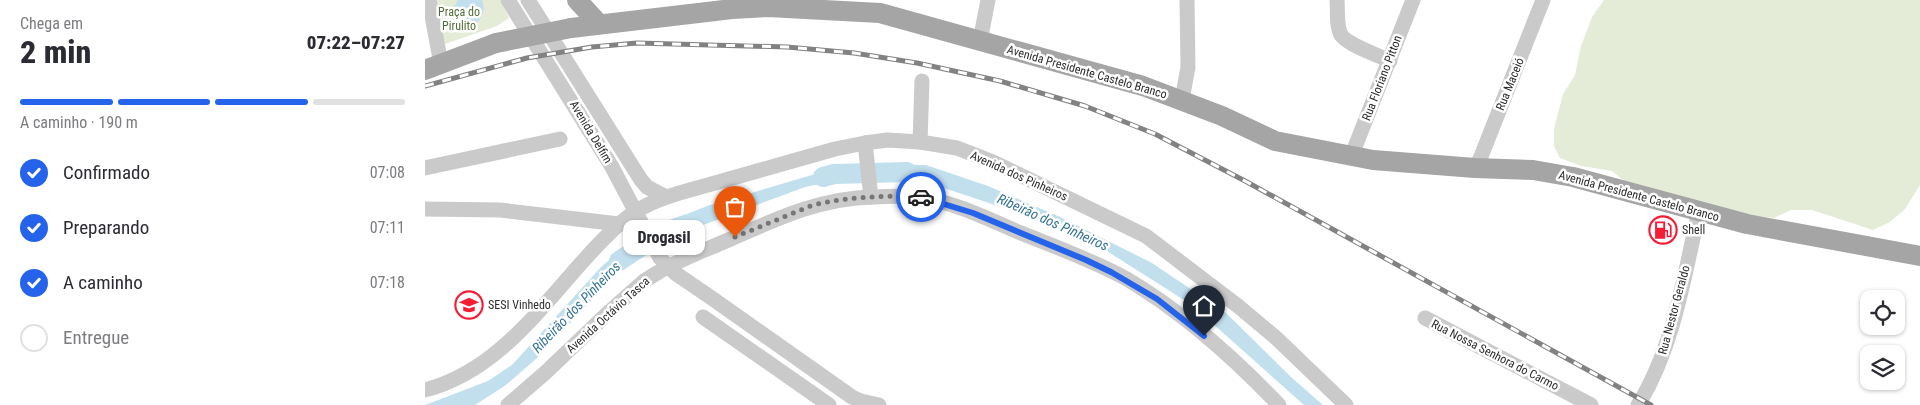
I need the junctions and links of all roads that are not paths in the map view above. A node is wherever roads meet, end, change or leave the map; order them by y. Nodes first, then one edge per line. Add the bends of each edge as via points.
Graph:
1 (429, 0) edge
2 (508, 0) edge
3 (528, 0) edge
4 (577, 0) edge
5 (988, 0) edge
6 (1187, 0) edge
7 (1337, 0) edge
8 (1413, 0) edge
9 (1543, 0) edge
10 (880, 6) edge
11 (599, 24) junction
12 (980, 41) junction
13 (1389, 61) junction
14 (433, 67) edge
15 (922, 81) dead end
16 (1182, 100) junction
17 (561, 139) dead end
18 (920, 142) junction
19 (865, 146) junction
20 (1351, 157) junction
21 (425, 168) edge
22 (1475, 168) junction
23 (667, 197) junction
24 (871, 197) junction
25 (425, 209) edge
26 (1699, 211) junction
27 (639, 219) junction
28 (619, 224) junction
29 (1920, 256) edge
30 (691, 257) junction
31 (664, 263) junction
32 (697, 289) junction
33 (703, 317) dead end
34 (1425, 318) dead end
35 (425, 390) edge
36 (508, 405) edge
37 (829, 405) edge
38 (878, 405) edge
39 (1279, 405) edge
40 (1346, 405) edge
41 (1591, 405) edge
42 (1638, 405) edge

1 - 14 street
2 - 27 street, Avenida Delfim via 613,167
3 - 23 street, Avenida Delfim via 641,180 647,187
4 - 11 main road
5 - 12 street
6 - 16 street via 1188,67
7 - 13 street via 1341,35
8 - 13 street, Rua Floriano Pitton
9 - 22 street, Rua Maceió
10 - 11 main road, Avenida Presidente Castelo Branco via 732,9
10 - 12 main road, Avenida Presidente Castelo Branco
11 - 14 main road, Avenida Presidente Castelo Branco, bridge via 496,43
12 - 16 main road, Avenida Presidente Castelo Branco via 1093,71
13 - 20 street, Rua Floriano Pitton
15 - 18 street
16 - 20 main road, Avenida Presidente Castelo Branco via 1275,140
17 - 21 street
18 - 19 street, Avenida dos Pinheiros via 887,140
18 - 40 street, Avenida dos Pinheiros via 957,148 993,162 1146,236 1207,280 1275,337
19 - 23 street, Avenida dos Pinheiros via 835,149
19 - 24 street
20 - 22 main road, Avenida Presidente Castelo Branco
22 - 26 main road, Avenida Presidente Castelo Branco via 1533,170 1573,177
23 - 27 street, Avenida dos Pinheiros via 653,202
24 - 30 street, Avenida Octávio Tasca via 813,205
24 - 39 street, Avenida Octávio Tasca via 934,200 990,220 1124,278 1190,324
25 - 28 street via 500,210
26 - 29 main road, Avenida Presidente Castelo Branco via 1747,224
26 - 42 street, Rua Nestor Geraldo via 1671,326 1657,370
27 - 28 street, Avenida dos Pinheiros
27 - 31 street, Avenida Delfim
28 - 35 street, Avenida dos Pinheiros via 497,354 472,370
30 - 31 street, Avenida Octávio Tasca
30 - 32 street via 691,272
31 - 32 street
31 - 36 street, Avenida Octávio Tasca
32 - 38 street via 852,397
33 - 37 street
34 - 41 street, Rua Nossa Senhora do Carmo

